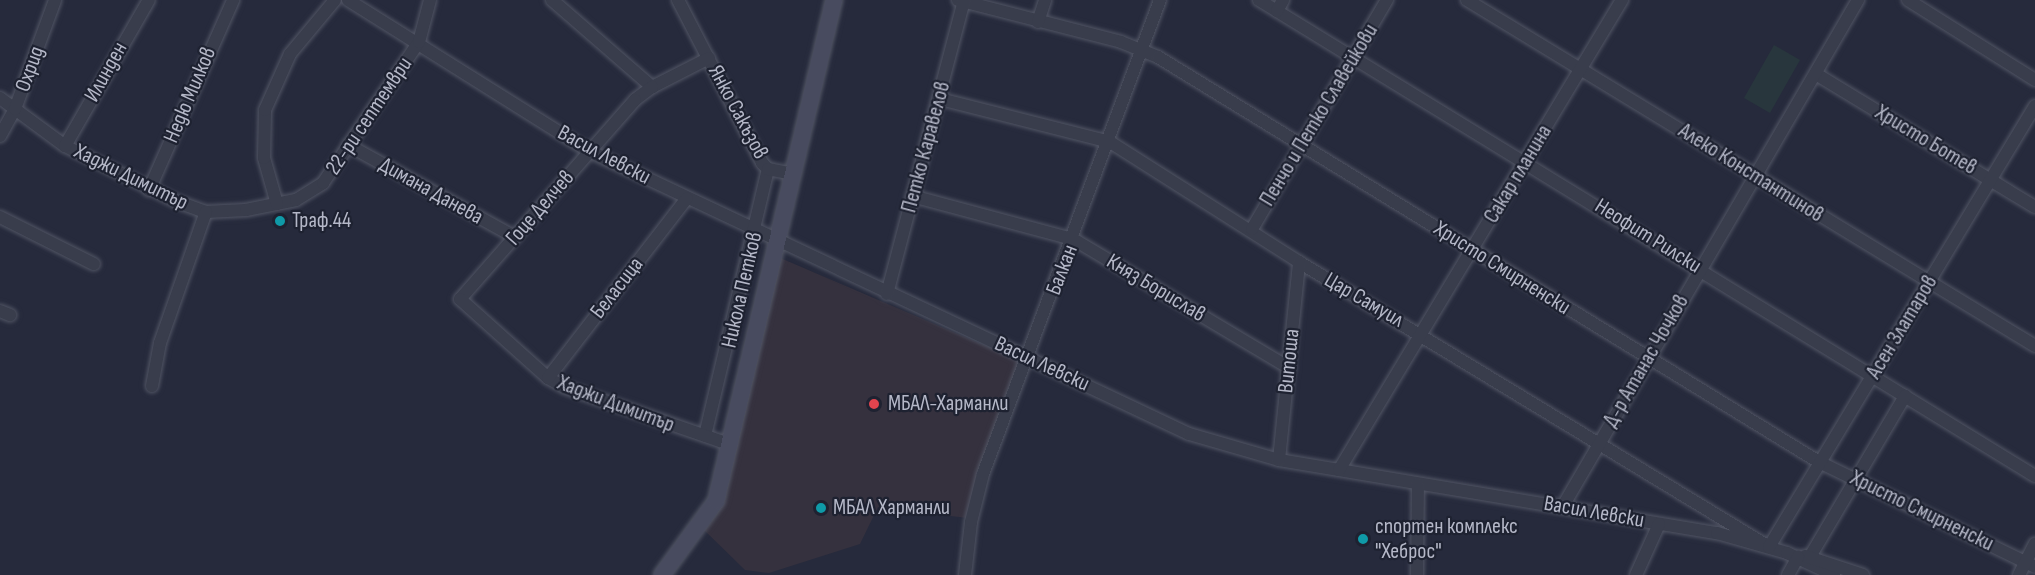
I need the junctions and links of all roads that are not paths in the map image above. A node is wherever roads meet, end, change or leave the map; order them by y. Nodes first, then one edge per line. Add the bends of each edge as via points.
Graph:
1 (56, 0) edge
2 (149, 0) edge
3 (233, 0) edge
4 (335, 0) edge
5 (348, 0) edge
6 (430, 0) edge
7 (552, 0) edge
8 (678, 0) edge
9 (834, 0) edge
10 (962, 0) edge
11 (1045, 0) edge
12 (1160, 0) edge
13 (1259, 0) edge
14 (1387, 0) edge
15 (1467, 0) edge
16 (1622, 0) edge
17 (1858, 0) edge
18 (1908, 0) edge
19 (1280, 5) edge
20 (1038, 22) junction
21 (419, 42) junction
22 (1142, 49) junction
23 (1355, 55) junction
24 (709, 58) junction
25 (1582, 69) junction
26 (1816, 74) junction
27 (2035, 80) edge
28 (652, 87) junction
29 (0, 98) edge
30 (940, 99) junction
31 (2035, 106) edge
32 (15, 109) junction
33 (0, 136) edge
34 (1110, 142) junction
35 (348, 145) junction
36 (65, 146) junction
37 (1303, 146) junction
38 (589, 151) junction
39 (1526, 160) junction
40 (768, 169) junction
41 (793, 174) junction
42 (1754, 176) junction
43 (1991, 179) junction
44 (149, 190) junction
45 (912, 196) junction
46 (687, 198) junction
47 (277, 204) junction
48 (2035, 207) edge
49 (206, 212) junction
50 (0, 217) edge
51 (1252, 229) junction
52 (756, 230) junction
53 (515, 237) junction
54 (1073, 239) junction
55 (777, 241) junction
56 (1472, 249) junction
57 (1299, 262) junction
58 (94, 264) dead end
59 (1699, 268) junction
60 (1929, 282) junction
61 (886, 294) junction
62 (459, 299) joint
63 (1422, 334) junction
64 (2035, 346) edge
65 (1029, 357) junction
66 (1649, 359) junction
67 (1288, 368) junction
68 (1873, 377) junction
69 (548, 378) junction
70 (152, 386) dead end
71 (1905, 396) junction
72 (705, 436) junction
73 (1600, 441) junction
74 (729, 444) junction
75 (1279, 460) junction
76 (1819, 462) junction
77 (1339, 470) junction
78 (2035, 476) edge
79 (1854, 479) junction
80 (1418, 484) junction
81 (1563, 506) junction
82 (1659, 524) junction
83 (2035, 544) edge
84 (1769, 547) junction
85 (1811, 555) junction
86 (1798, 557) junction
87 (2030, 564) edge
88 (662, 575) edge
89 (965, 575) edge
90 (1417, 575) edge
91 (1636, 575) edge
92 (1788, 575) edge
93 (1834, 575) edge
94 (1863, 575) edge
95 (2019, 575) edge

1 - 32 street, Охрид
2 - 36 street, Илинден
3 - 44 street, Недю Милков
4 - 47 street via 290,54 265,110 264,158
5 - 21 street, Васил Левски
6 - 21 street, 22-ри септември
7 - 28 street
8 - 24 street, Янко Сакъзов
9 - 41 street, Никола Петков
10 - 20 street, Христо Смирненски
10 - 30 street, Петко Каравелов
11 - 20 street
12 - 22 street, Балкан
13 - 19 street, Неофит Рилски
14 - 23 street, Пенчо и Петко Славейкови
15 - 25 street, Алеко Константинов
16 - 25 street, Сакар планина
17 - 26 street, Д-р Атанас Чочков
18 - 27 street
19 - 23 street, Неофит Рилски
20 - 22 street, Христо Смирненски
21 - 35 street, 22-ри септември
21 - 38 street, Васил Левски
22 - 34 street, Балкан
22 - 37 street, Христо Смирненски
23 - 37 street, Пенчо и Петко Славейкови
23 - 39 street, Неофит Рилски
24 - 28 street, Гоце Делчев
24 - 40 street, Янко Сакъзов
25 - 39 street, Сакар планина
25 - 42 street, Алеко Константинов
26 - 42 street, Д-р Атанас Чочков
26 - 43 street, Христо Ботев
28 - 38 street, Гоце Делчев
29 - 32 street, Хаджи Димитър
30 - 34 street, Цар Самуил
30 - 45 street, Петко Каравелов
31 - 43 street, Асен Златаров
32 - 33 street, Охрид
32 - 36 street, Хаджи Димитър
34 - 51 street, Цар Самуил
34 - 54 street, Балкан
35 - 47 street, 22-ри септември via 312,193
35 - 53 street, Димана Данева
36 - 44 street, Хаджи Димитър
37 - 51 street, Пенчо и Петко Славейкови
37 - 56 street, Христо Смирненски
38 - 46 street, Васил Левски
38 - 53 street, Гоце Делчев
39 - 56 street, Сакар планина
39 - 59 street, Неофит Рилски
40 - 41 street
40 - 52 street, Янко Сакъзов
41 - 55 street, Никола Петков
42 - 59 street, Д-р Атанас Чочков
42 - 60 street, Алеко Константинов
43 - 48 street, Христо Ботев
43 - 60 street, Асен Златаров
44 - 49 street, Хаджи Димитър
45 - 54 street, Княз Борислав
45 - 61 street, Петко Каравелов
46 - 52 street, Васил Левски
46 - 69 street, Беласица
47 - 49 street, Хаджи Димитър
49 - 70 street via 160,343
50 - 58 street
51 - 57 street, Цар Самуил
52 - 55 street, Васил Левски
52 - 72 street, Янко Сакъзов
53 - 62 street, Гоце Делчев
54 - 65 street, Балкан
54 - 67 street, Княз Борислав
55 - 61 street, Васил Левски
55 - 74 street, Никола Петков
56 - 63 street, Сакар планина
56 - 66 street, Христо Смирненски
57 - 63 street, Цар Самуил
57 - 67 street, Витоша
59 - 66 street, Д-р Атанас Чочков
59 - 68 street, Неофит Рилски
60 - 64 street, Алеко Константинов
60 - 68 street, Асен Златаров
61 - 65 street, Васил Левски
62 - 69 street, Хаджи Димитър
63 - 73 street, Цар Самуил
63 - 77 street, Сакар планина
65 - 75 street, Васил Левски via 1189,434
65 - 89 street, Балкан via 983,474
66 - 73 street, Д-р Атанас Чочков
66 - 76 street, Христо Смирненски
67 - 75 street, Витоша
68 - 71 street, Неофит Рилски
68 - 76 street, Асен Златаров
69 - 72 street, Хаджи Димитър via 584,395
71 - 78 street, Неофит Рилски
71 - 79 street, Асен Златаров
72 - 74 street, Хаджи Димитър
73 - 81 street, Д-р Атанас Чочков
73 - 84 street, Цар Самуил
74 - 88 street, Никола Петков via 716,501
75 - 77 street, Васил Левски
76 - 79 street, Христо Смирненски
76 - 84 street, Асен Златаров
77 - 80 street, Васил Левски
79 - 85 street, Асен Златаров
79 - 87 street, Христо Смирненски
80 - 81 street, Васил Левски
80 - 90 street
81 - 82 street, Васил Левски
82 - 84 street, Васил Левски
82 - 91 street
83 - 87 street
84 - 86 street, Васил Левски
85 - 86 street
85 - 94 street
86 - 92 street
86 - 93 street, Васил Левски
87 - 95 street

